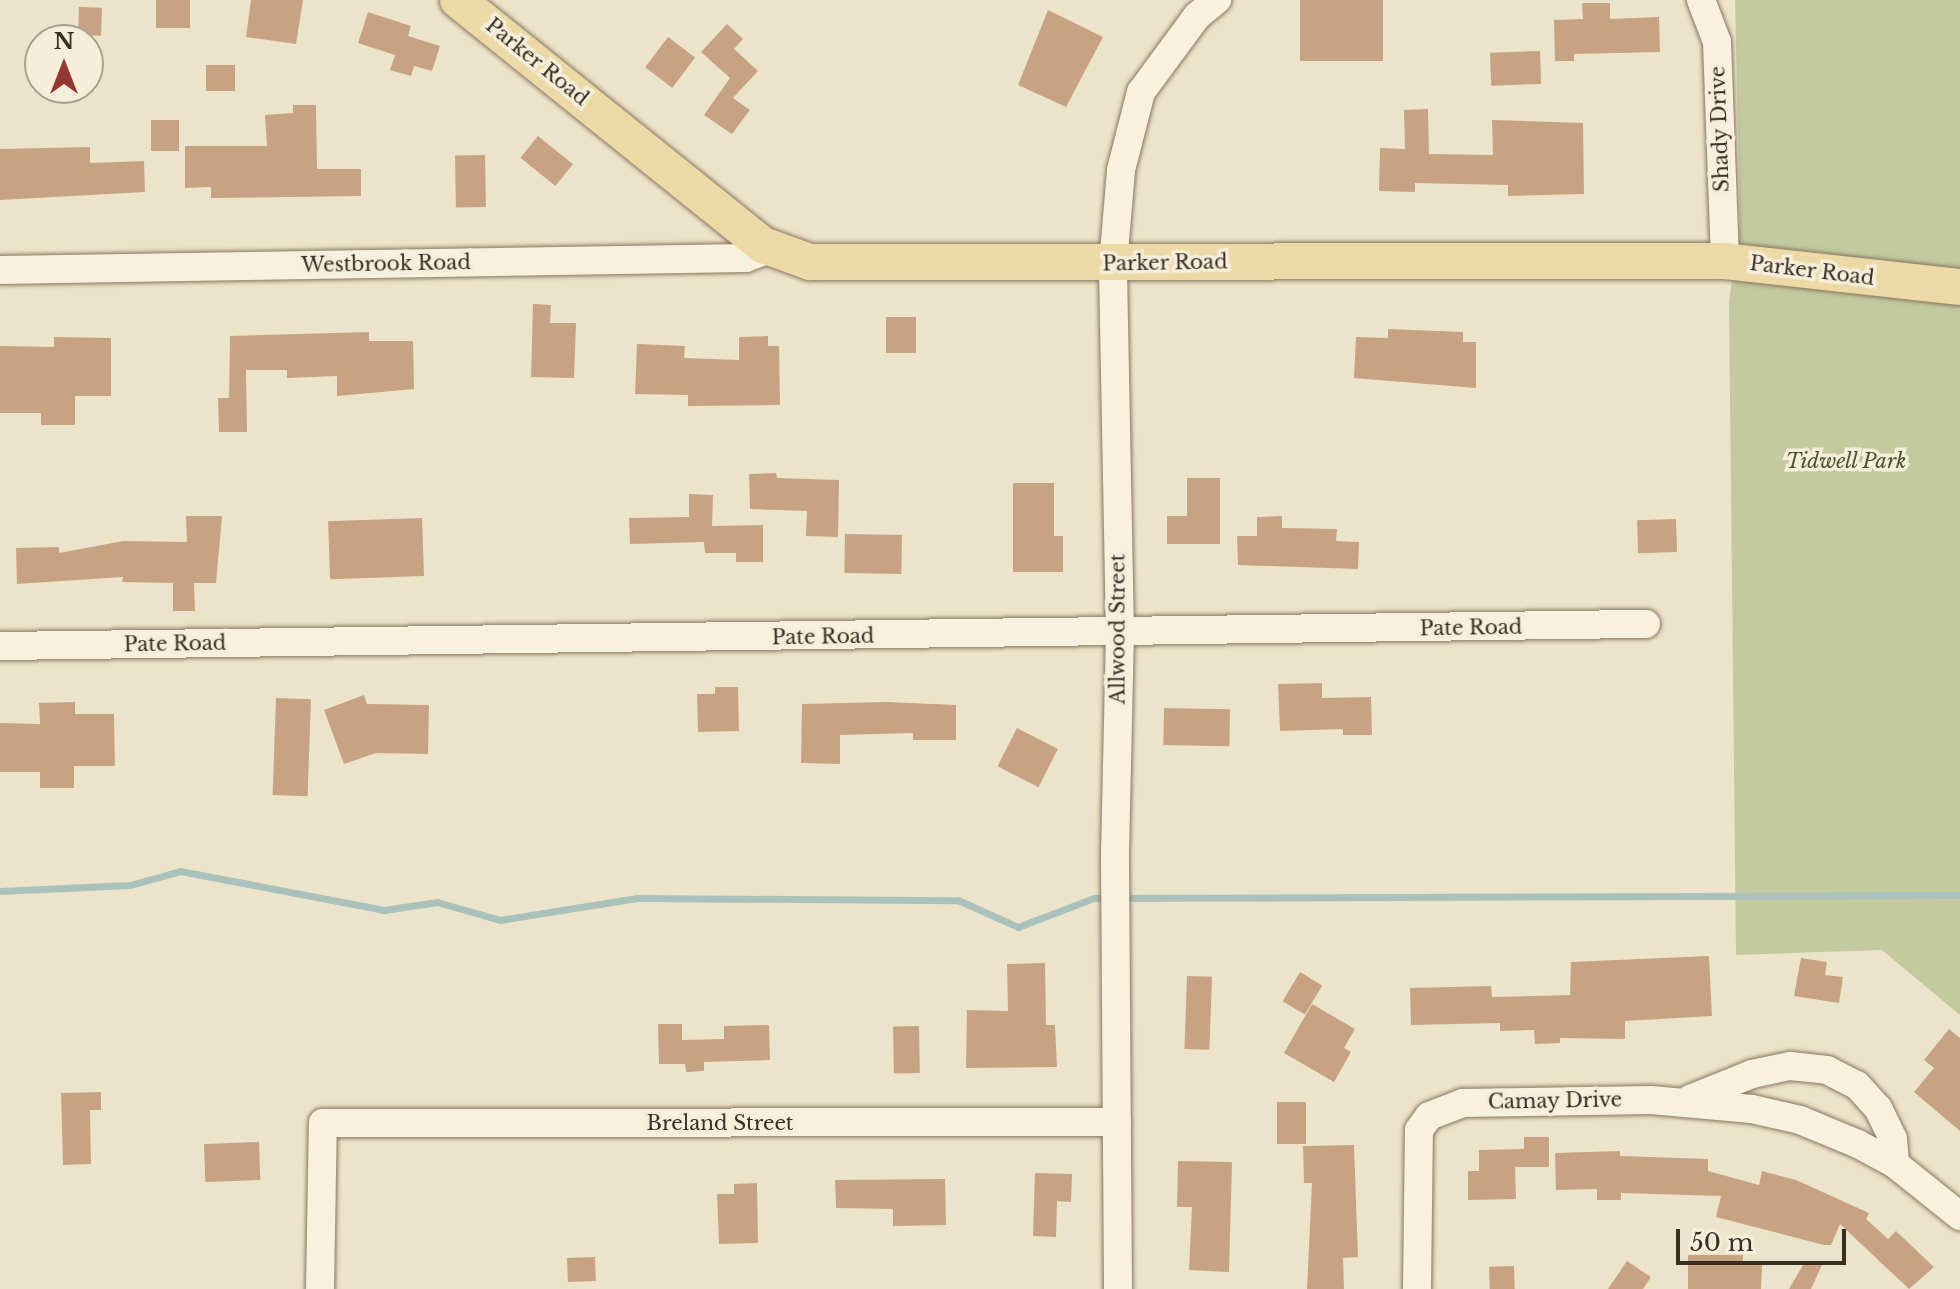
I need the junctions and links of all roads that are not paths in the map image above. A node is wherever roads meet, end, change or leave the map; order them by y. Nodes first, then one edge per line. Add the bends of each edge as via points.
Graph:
1 (458, 0) edge
2 (1217, 0) edge
3 (1701, 0) edge
4 (758, 254) junction
5 (1725, 261) junction
6 (1113, 264) junction
7 (0, 270) edge
8 (1960, 287) edge
9 (1646, 624) dead end
10 (1120, 634) junction
11 (0, 646) edge
12 (1684, 1102) junction
13 (1117, 1122) junction
14 (1895, 1164) junction
15 (1960, 1216) edge
16 (320, 1289) edge
17 (1118, 1289) edge
18 (1417, 1289) edge

1 - 4 main road, Parker Road
2 - 6 street, Allwood Street via 1197,16 1141,92 1121,170
3 - 5 street, Shady Drive via 1717,42
4 - 6 main road, Parker Road via 810,262
4 - 7 street, Westbrook Road
5 - 6 main road, Parker Road via 1478,258
5 - 8 main road, Parker Road
6 - 10 street, Allwood Street
9 - 10 street, Pate Road
10 - 11 street, Pate Road
10 - 13 street, Allwood Street
12 - 14 street, Camay Drive via 1800,1120
12 - 14 street, Camay Drive via 1790,1066 1827,1070 1857,1085 1878,1108 1893,1139
12 - 18 street, Camay Drive via 1463,1103 1429,1116 1415,1146
13 - 16 street, Breland Street via 323,1123
13 - 17 street, Allwood Street
14 - 15 street, Camay Drive

